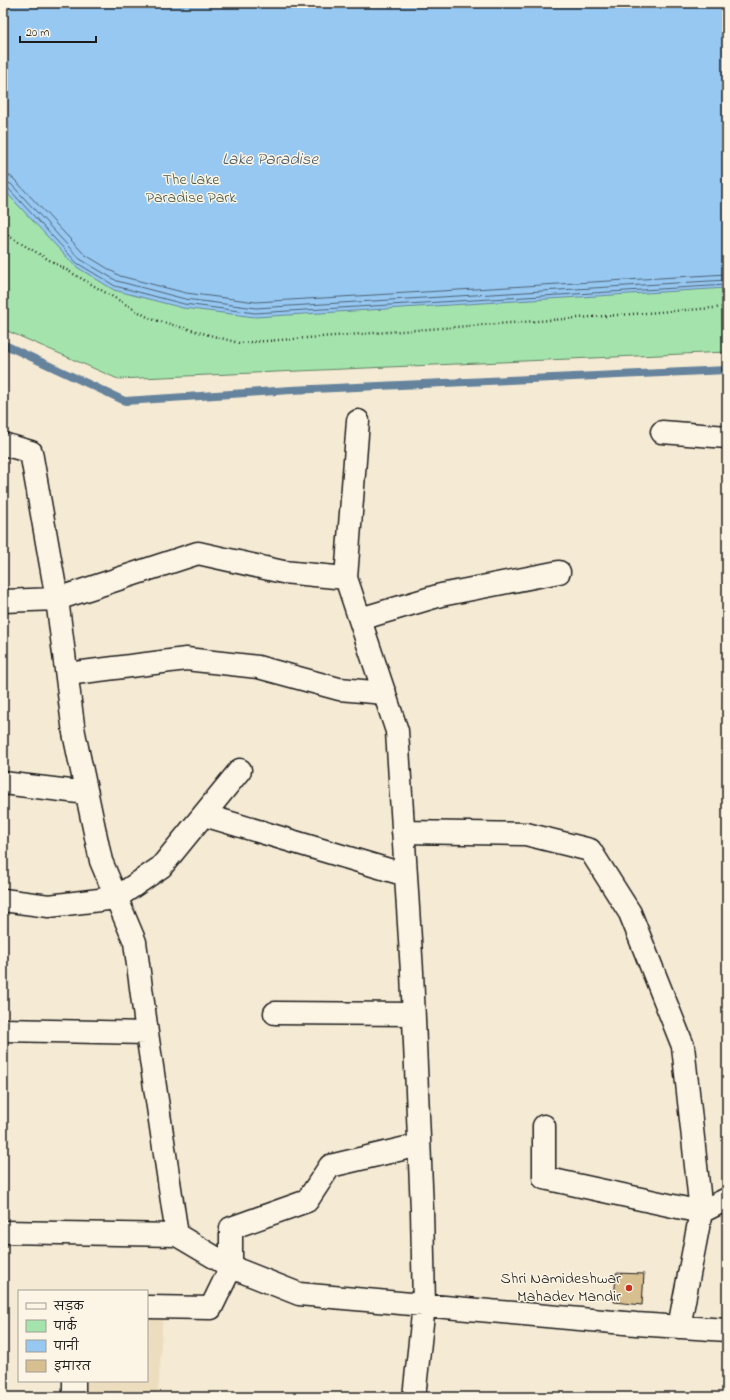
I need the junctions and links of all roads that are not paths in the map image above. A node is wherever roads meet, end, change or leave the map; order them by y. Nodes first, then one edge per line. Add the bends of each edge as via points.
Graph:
1 (358, 421) dead end
2 (662, 432) dead end
3 (727, 437) edge
4 (3, 444) edge
5 (559, 572) dead end
6 (346, 578) junction
7 (57, 599) junction
8 (3, 601) edge
9 (360, 619) junction
10 (67, 674) junction
11 (385, 693) junction
12 (240, 770) dead end
13 (3, 782) edge
14 (87, 793) junction
15 (204, 815) junction
16 (404, 832) junction
17 (406, 875) junction
18 (116, 898) junction
19 (3, 900) edge
20 (275, 1013) dead end
21 (414, 1014) junction
22 (3, 1030) edge
23 (147, 1033) junction
24 (544, 1126) dead end
25 (419, 1145) junction
26 (727, 1199) edge
27 (701, 1212) junction
28 (3, 1232) edge
29 (177, 1235) junction
30 (231, 1267) junction
31 (424, 1305) junction
32 (148, 1307) edge
33 (679, 1327) junction
34 (727, 1330) edge
35 (74, 1382) edge
36 (74, 1397) edge
37 (414, 1397) edge

1 - 6 street
2 - 3 street
4 - 7 street via 31,452
5 - 9 street via 441,595
6 - 7 street via 283,572 198,553
6 - 9 street
7 - 8 street
7 - 10 street
9 - 11 street
10 - 11 street via 186,659 258,667 339,689
10 - 14 street via 74,733
11 - 16 street via 397,731
12 - 15 street
13 - 14 street
14 - 18 street via 101,861
15 - 17 street
15 - 18 street via 161,867
16 - 17 street
16 - 27 street via 526,834 590,850 630,913 683,1046
17 - 21 street
18 - 19 street via 49,906
18 - 23 street via 135,942
20 - 21 street
21 - 25 street
22 - 23 street
23 - 29 street
24 - 27 street via 544,1178
25 - 30 street via 330,1166 306,1202 231,1228
25 - 31 street
26 - 27 street
27 - 33 street
28 - 29 street
29 - 30 street
30 - 31 street via 299,1294
30 - 32 street via 211,1308
31 - 33 street
31 - 37 street
33 - 34 street
35 - 36 street

